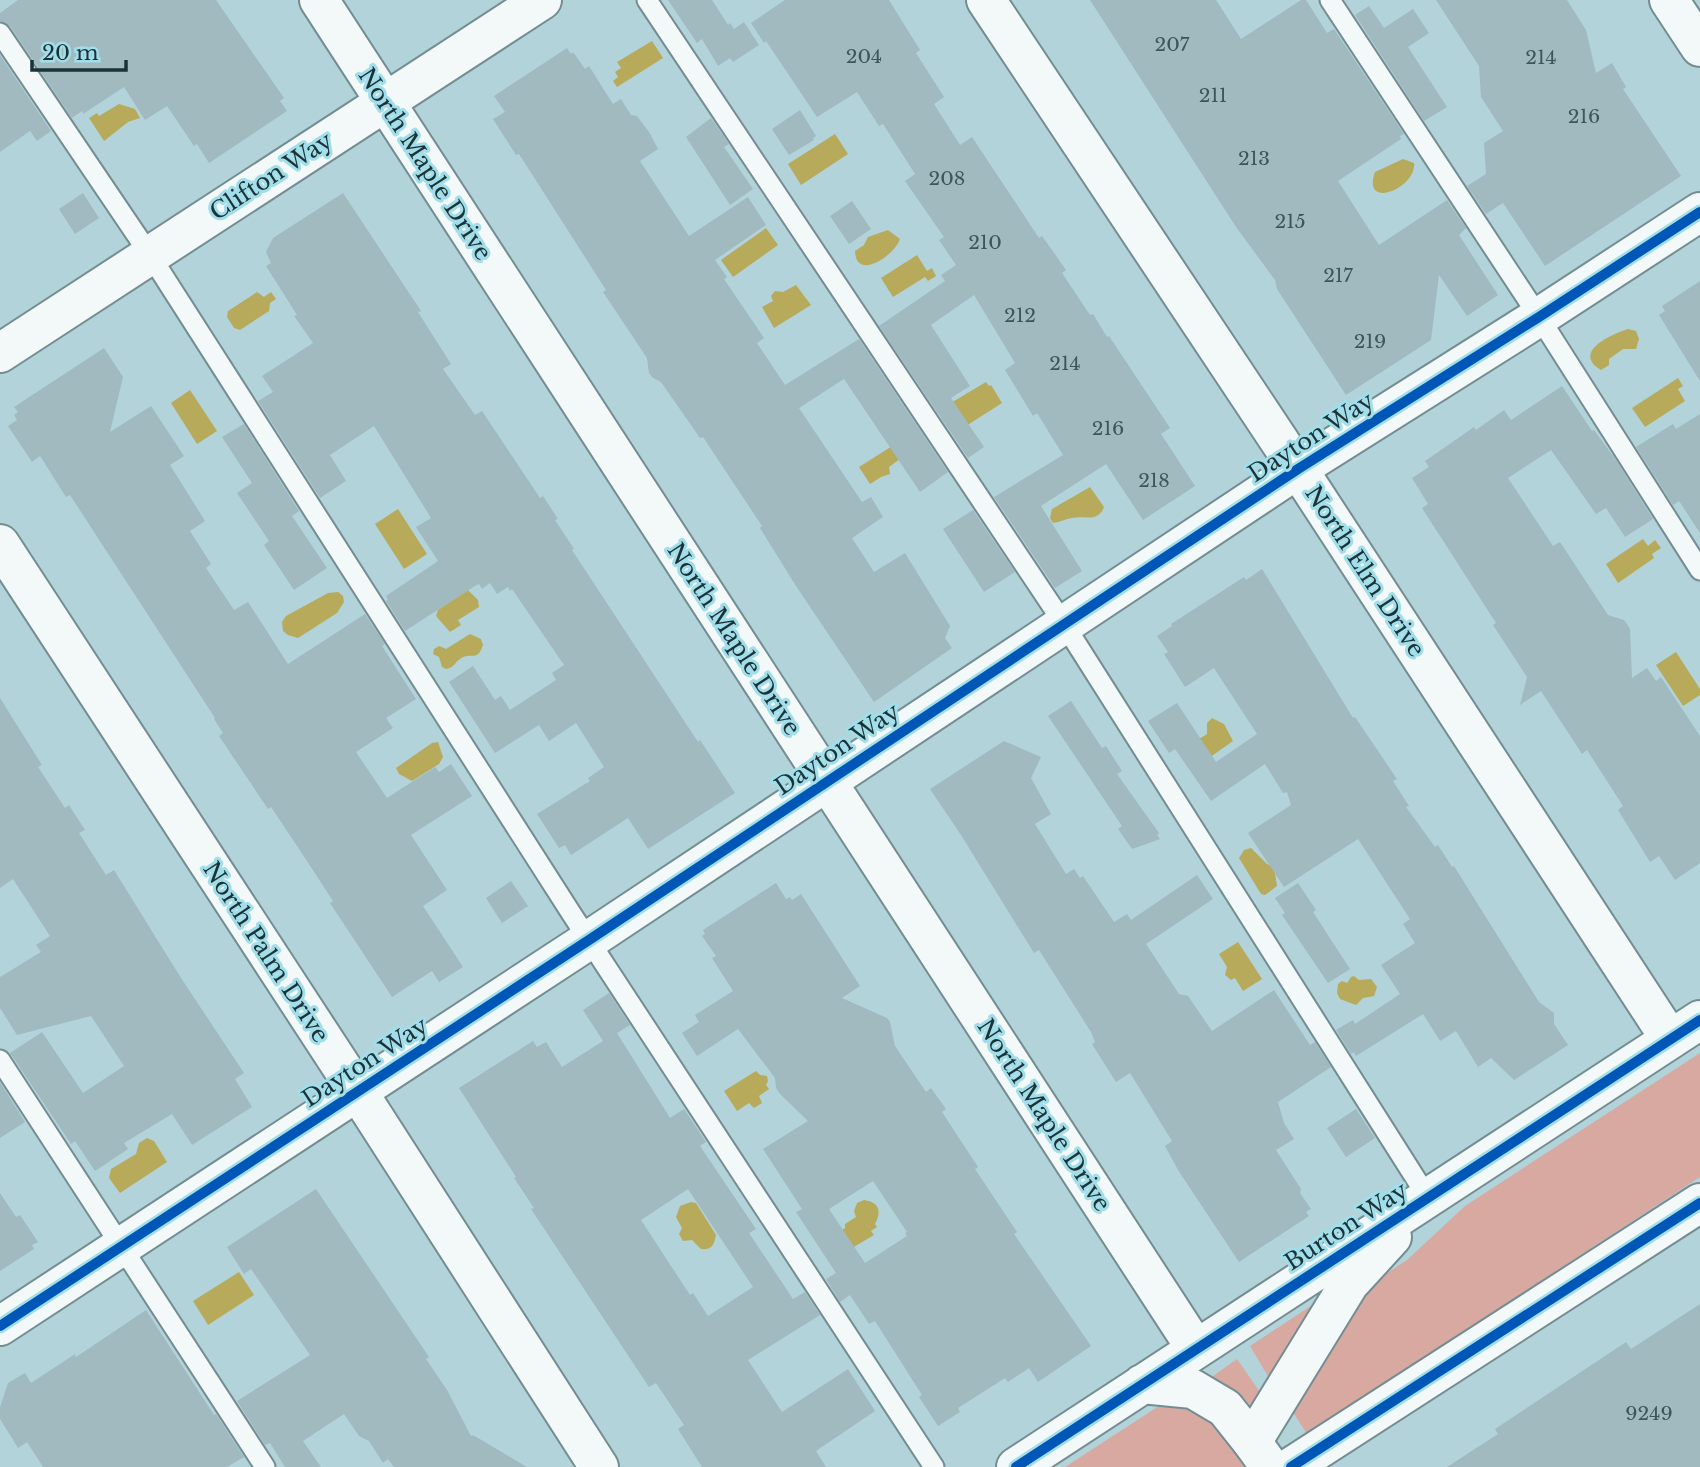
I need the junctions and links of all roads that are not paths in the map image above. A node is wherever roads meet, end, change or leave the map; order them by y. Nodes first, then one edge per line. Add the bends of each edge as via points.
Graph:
1 (318, 0) edge
2 (542, 0) edge
3 (647, 0) edge
4 (986, 0) edge
5 (1331, 0) edge
6 (1669, 0) edge
7 (0, 33) edge
8 (1700, 47) edge
9 (385, 101) junction
10 (1700, 212) edge
11 (150, 255) junction
12 (1539, 317) junction
13 (0, 353) edge
14 (1298, 469) junction
15 (0, 544) edge
16 (1700, 570) edge
17 (1064, 624) junction
18 (826, 781) junction
19 (589, 940) junction
20 (1685, 1030) edge
21 (0, 1060) edge
22 (358, 1092) junction
23 (1428, 1198) junction
24 (1700, 1203) edge
25 (122, 1246) junction
26 (0, 1326) edge
27 (1196, 1349) junction
28 (1142, 1384) junction
29 (1261, 1454) edge
30 (265, 1467) edge
31 (599, 1467) edge
32 (934, 1467) edge
33 (1016, 1467) edge
34 (1291, 1467) edge

1 - 9 street, North Maple Drive
2 - 9 street, Clifton Way
3 - 17 lane
4 - 14 street, North Elm Drive
5 - 12 lane
6 - 8 street
7 - 11 lane
9 - 11 street, Clifton Way
9 - 18 street, North Maple Drive
10 - 12 street, Dayton Way
11 - 13 street, Clifton Way
11 - 19 lane
12 - 14 street, Dayton Way
12 - 16 lane
14 - 17 street, Dayton Way
14 - 20 street, North Elm Drive
15 - 22 street, North Palm Drive
17 - 18 street, Dayton Way
17 - 23 lane
18 - 19 street, Dayton Way
18 - 27 street, North Maple Drive
19 - 22 street, Dayton Way
19 - 32 lane
20 - 23 street, Burton Way
21 - 25 lane
22 - 25 street, Dayton Way
22 - 31 street, North Palm Drive
23 - 27 street, Burton Way
23 - 29 street via 1349,1284
24 - 34 street
25 - 26 street, Dayton Way
25 - 30 lane
27 - 28 street, Burton Way
28 - 29 street via 1193,1389 1225,1408
28 - 33 street, Burton Way

